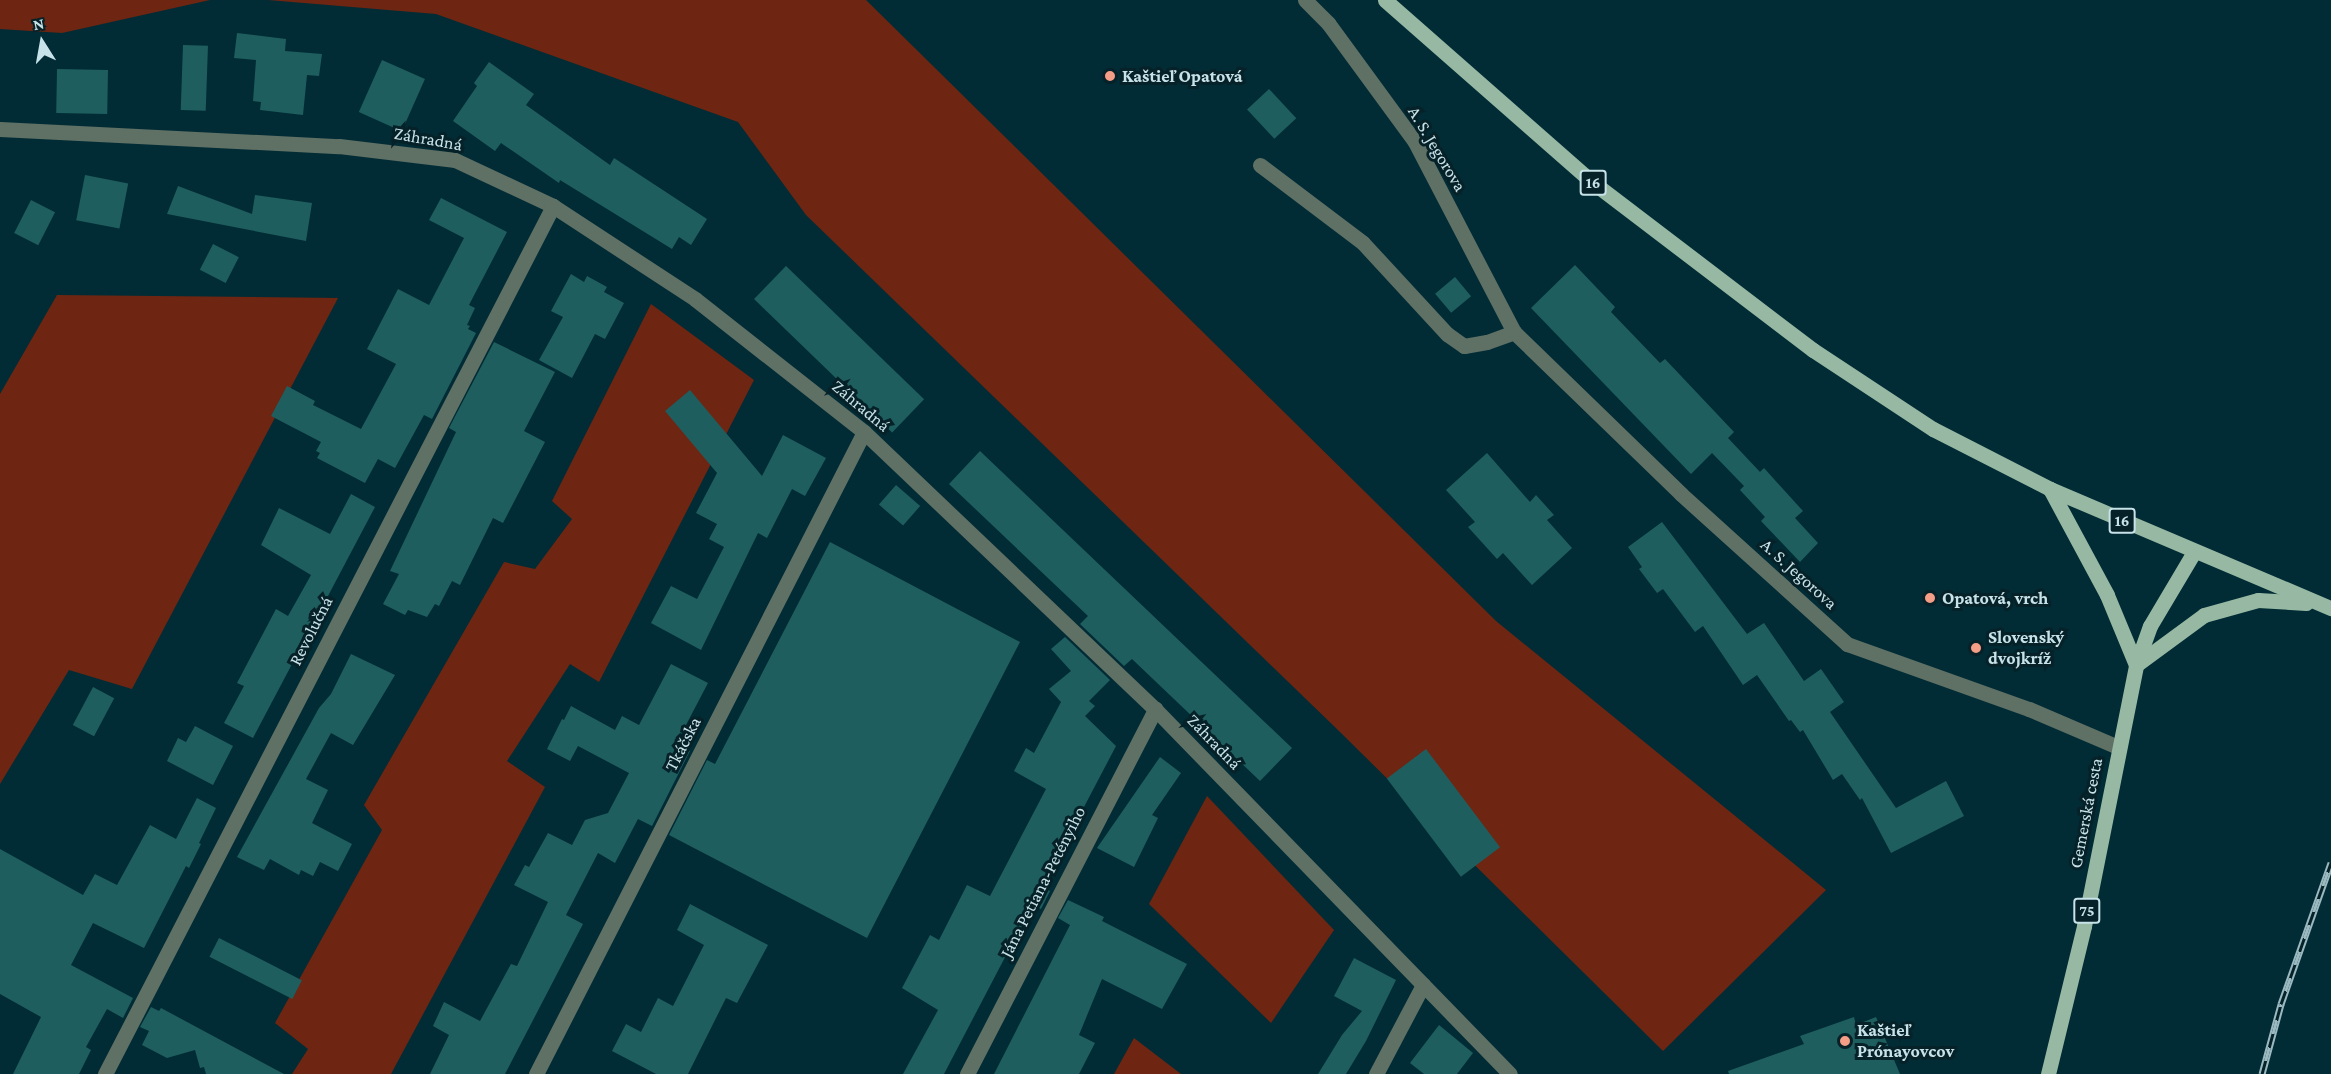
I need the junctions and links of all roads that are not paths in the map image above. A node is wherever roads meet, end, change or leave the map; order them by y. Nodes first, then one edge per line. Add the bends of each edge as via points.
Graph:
1 (1305, 0) edge
2 (1385, 0) edge
3 (0, 129) edge
4 (1260, 165) dead end
5 (553, 206) junction
6 (1514, 332) junction
7 (864, 432) junction
8 (2050, 489) junction
9 (2194, 552) junction
10 (2326, 606) edge
11 (2136, 665) junction
12 (1155, 709) junction
13 (2118, 747) junction
14 (1423, 985) junction
15 (105, 1074) edge
16 (536, 1074) edge
17 (967, 1074) edge
18 (1376, 1074) edge
19 (1510, 1074) edge
20 (2048, 1074) edge

1 - 6 street, A. S. Jegorova via 1328,23 1415,142
2 - 8 main road, 16 via 1591,182 1813,350 1933,429
3 - 5 street, Záhradná via 339,146 455,160
4 - 6 street via 1363,243 1447,334 1464,346
5 - 7 street, Záhradná via 694,299
5 - 15 street, Revolučná
6 - 13 street, A. S. Jegorova via 1681,494 1847,644 2029,709
7 - 12 street, Záhradná
7 - 16 street, Tkáčska
8 - 9 main road, 16
8 - 11 main road via 2107,595
9 - 10 main road, 16
9 - 11 main road, 75 via 2150,626
10 - 11 main road via 2258,600 2204,615
11 - 13 main road, Gemerská cesta / 75
12 - 14 street, Záhradná
12 - 17 street, Jána Petiana-Petényiho
13 - 20 main road, Gemerská cesta / 75 via 2084,926
14 - 18 street
14 - 19 street, Záhradná

